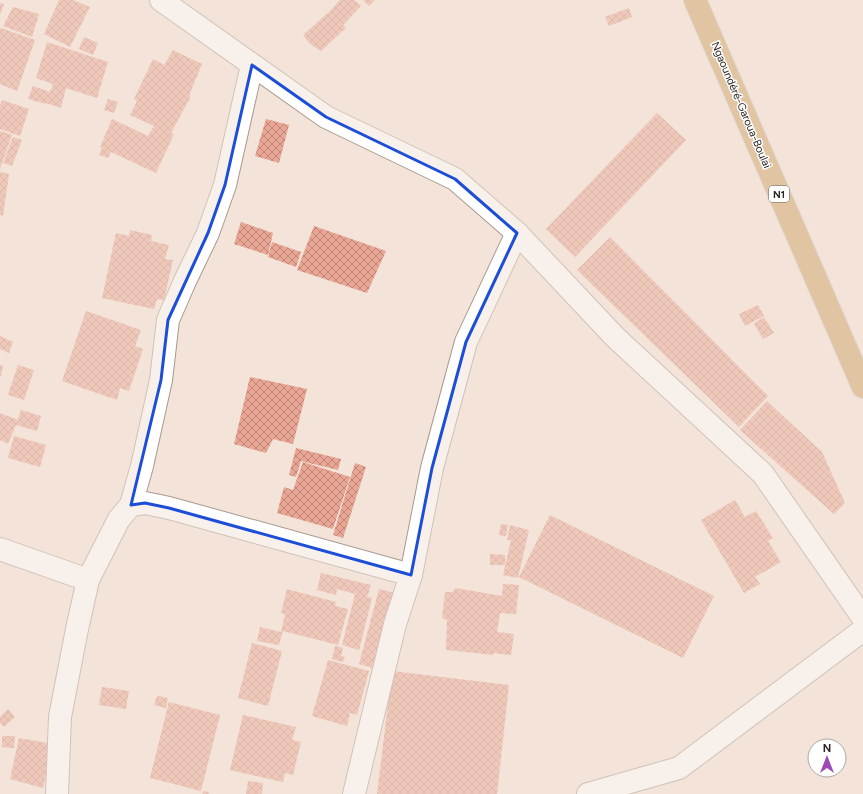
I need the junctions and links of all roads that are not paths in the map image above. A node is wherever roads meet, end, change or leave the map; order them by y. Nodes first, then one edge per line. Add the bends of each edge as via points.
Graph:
1 (161, 0) edge
2 (695, 0) edge
3 (252, 64) junction
4 (517, 233) junction
5 (863, 387) edge
6 (131, 505) junction
7 (0, 549) edge
8 (411, 575) junction
9 (88, 580) junction
10 (863, 618) edge
11 (863, 630) edge
12 (56, 794) edge
13 (354, 794) edge
14 (588, 794) edge

1 - 3 street
2 - 5 highway, Ngaoundéré-Garoua-Boulai / N1
3 - 4 street via 326,117 455,179
3 - 6 street via 225,184 208,232 168,320 161,380
4 - 8 street via 466,342 432,468
4 - 10 street via 616,338 763,474
6 - 8 street via 146,503 169,508
6 - 9 street via 119,519
7 - 9 street
8 - 13 street via 395,624
9 - 12 street via 60,718
11 - 14 street via 679,768

